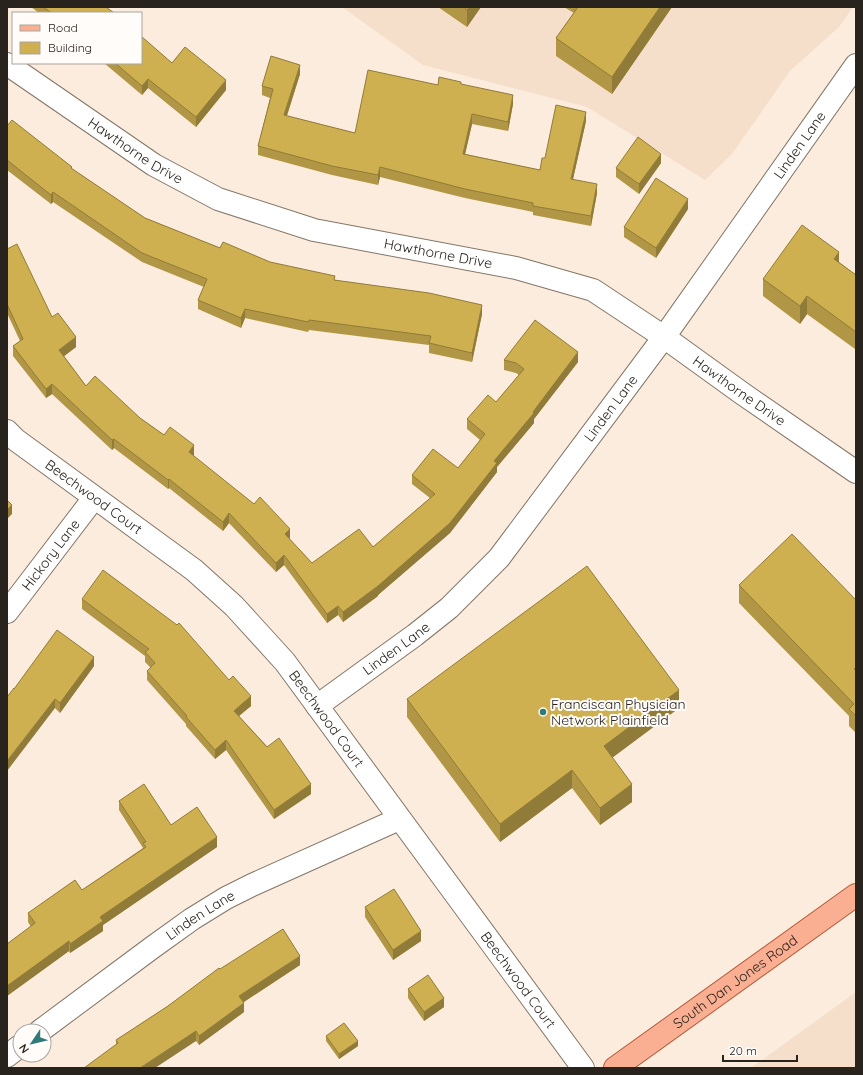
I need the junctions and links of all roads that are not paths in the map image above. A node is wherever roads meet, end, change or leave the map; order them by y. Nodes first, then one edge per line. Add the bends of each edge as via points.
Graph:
1 (7, 64) edge
2 (856, 65) edge
3 (664, 337) junction
4 (7, 431) edge
5 (856, 472) edge
6 (94, 498) junction
7 (7, 612) edge
8 (318, 706) junction
9 (399, 819) junction
10 (856, 895) edge
11 (51, 1023) edge
12 (583, 1068) edge
13 (615, 1068) edge

1 - 3 street, Hawthorne Drive via 154,165 218,199 314,230 516,268 593,290
2 - 3 street, Linden Lane
3 - 5 street, Hawthorne Drive
3 - 8 street, Linden Lane via 499,558 449,608 415,636
4 - 6 street, Beechwood Court
6 - 7 street, Hickory Lane
6 - 8 street, Beechwood Court via 194,570 234,606 285,662
8 - 9 street, Beechwood Court
9 - 11 street, Linden Lane via 226,898 192,919
9 - 12 street, Beechwood Court
10 - 13 main road, South Dan Jones Road

